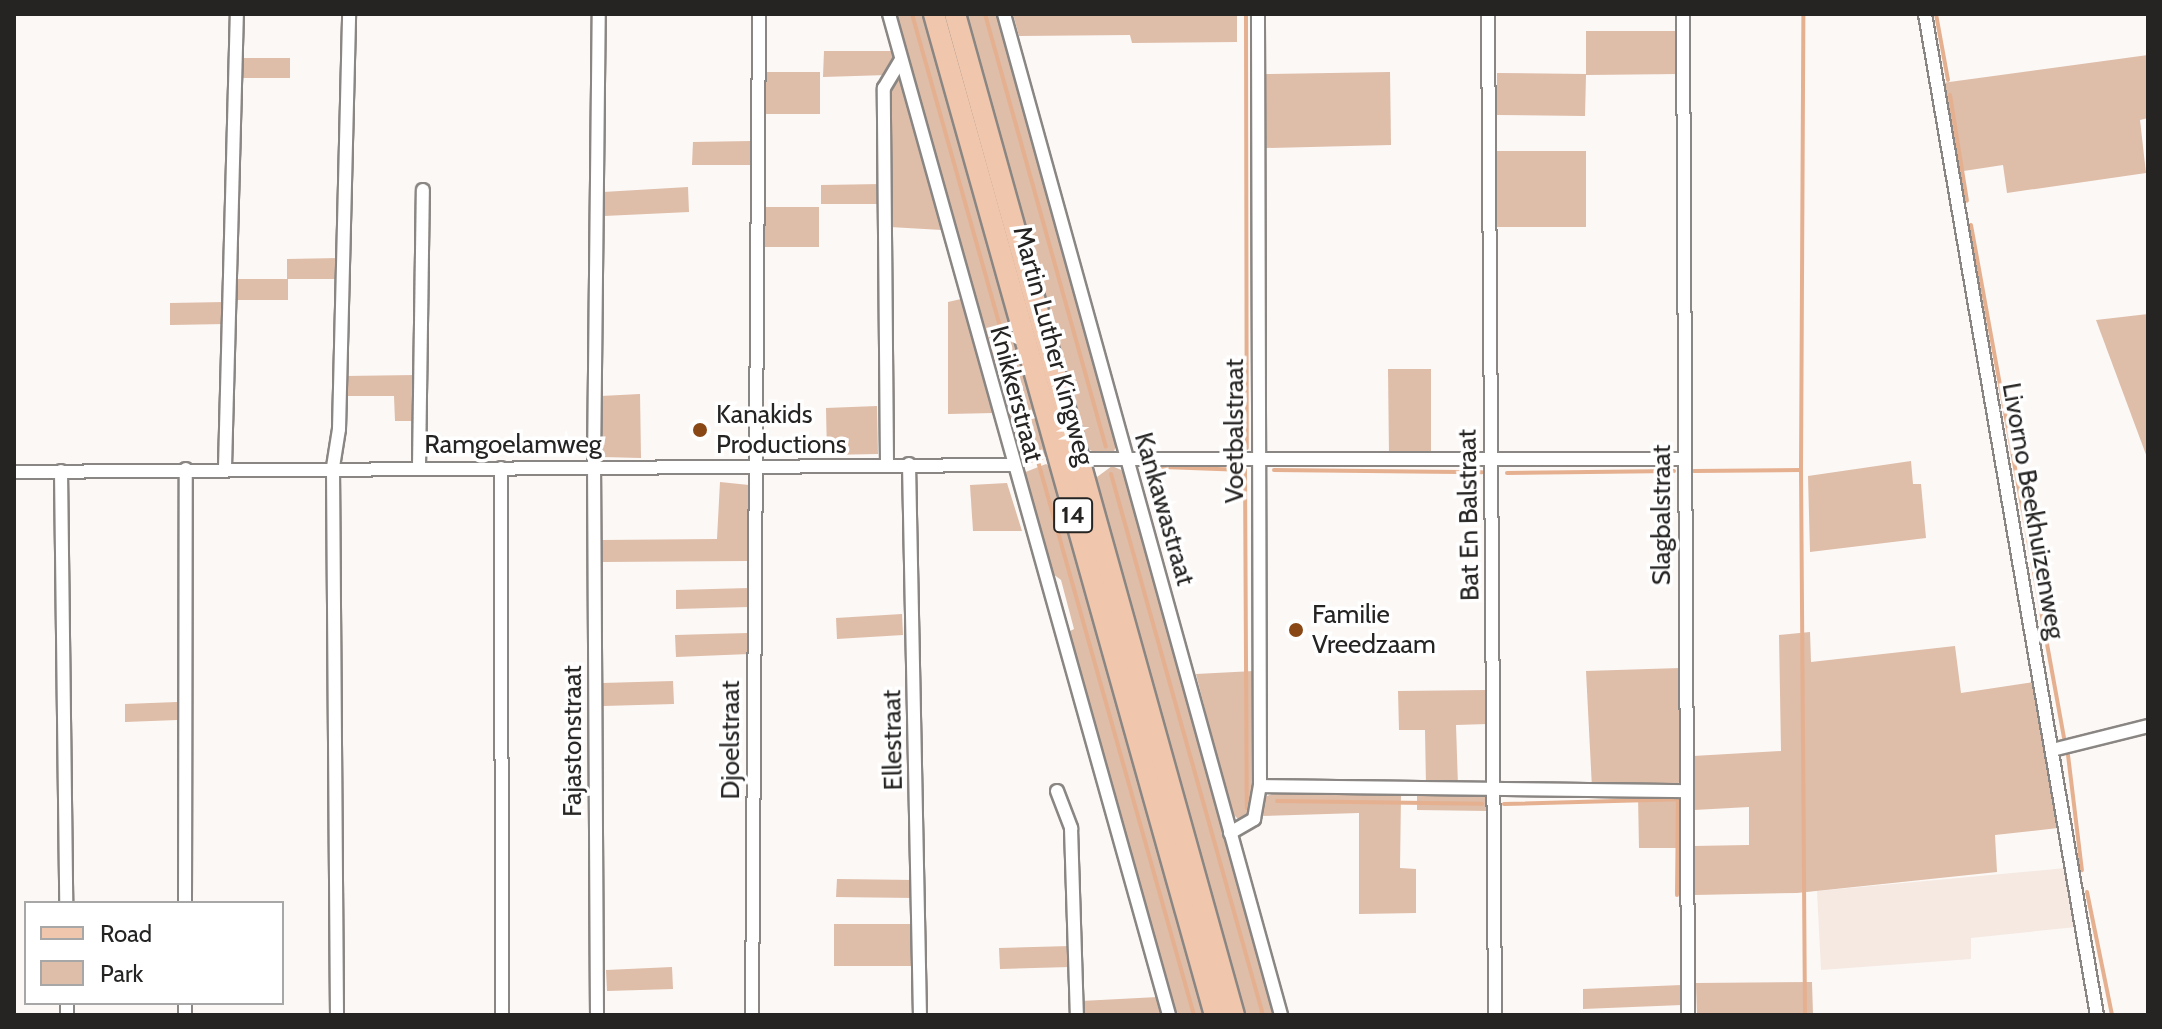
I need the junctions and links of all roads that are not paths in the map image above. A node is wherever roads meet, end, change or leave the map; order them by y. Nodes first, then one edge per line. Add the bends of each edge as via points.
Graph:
1 (237, 14) edge
2 (349, 14) edge
3 (599, 14) edge
4 (759, 14) edge
5 (889, 14) edge
6 (934, 14) edge
7 (955, 14) edge
8 (1004, 14) edge
9 (1258, 14) edge
10 (1488, 14) edge
11 (1683, 14) edge
12 (1925, 14) edge
13 (901, 60) junction
14 (423, 190) dead end
15 (1079, 458) junction
16 (1683, 459) junction
17 (1128, 460) junction
18 (1257, 462) junction
19 (887, 463) junction
20 (1490, 463) junction
21 (909, 464) junction
22 (1058, 464) junction
23 (1013, 465) junction
24 (594, 466) junction
25 (754, 466) junction
26 (225, 467) junction
27 (333, 467) junction
28 (419, 467) junction
29 (501, 468) junction
30 (186, 469) junction
31 (61, 471) junction
32 (14, 472) edge
33 (2148, 726) edge
34 (2052, 750) junction
35 (1260, 786) junction
36 (1494, 789) junction
37 (1057, 791) dead end
38 (1687, 791) junction
39 (1230, 833) junction
40 (66, 901) edge
41 (185, 901) edge
42 (337, 1015) edge
43 (502, 1015) edge
44 (597, 1015) edge
45 (752, 1015) edge
46 (920, 1015) edge
47 (1077, 1015) edge
48 (1169, 1015) edge
49 (1215, 1015) edge
50 (1234, 1015) edge
51 (1281, 1015) edge
52 (1495, 1015) edge
53 (1688, 1015) edge
54 (2097, 1015) edge

1 - 26 street
2 - 27 street via 339,429
3 - 24 street, Fajastonstraat
4 - 25 street, Djoelstraat
5 - 13 street, Knikkerstraat
6 - 22 main road, Martin Luther Kingweg / 14
7 - 15 main road, Martin Luther Kingweg / 14
8 - 17 street, Kankawastraat
9 - 18 street, Voetbalstraat
10 - 20 street, Bat En Balstraat
11 - 16 street, Slagbalstraat
12 - 34 street, Livorno Beekhuizenweg
13 - 19 street via 884,88
13 - 23 street, Knikkerstraat
14 - 28 street
15 - 17 street
15 - 22 street
15 - 50 main road, Martin Luther Kingweg / 14
16 - 20 street
16 - 38 street, Slagbalstraat
17 - 18 street
17 - 39 street, Kankawastraat
18 - 20 street
18 - 35 street, Voetbalstraat
19 - 21 street, Ramgoelamweg
19 - 25 street, Ramgoelamweg
20 - 36 street, Bat En Balstraat
21 - 23 street, Ramgoelamweg
21 - 46 street, Ellestraat
22 - 49 main road, Martin Luther Kingweg / 14
23 - 48 street, Knikkerstraat
24 - 25 street, Ramgoelamweg
24 - 29 street, Ramgoelamweg
24 - 44 street, Fajastonstraat
25 - 45 street, Djoelstraat
26 - 27 street, Ramgoelamweg
26 - 30 street, Ramgoelamweg
27 - 28 street, Ramgoelamweg
27 - 42 street
28 - 29 street, Ramgoelamweg
29 - 43 street
30 - 31 street, Ramgoelamweg
30 - 41 street
31 - 32 street, Ramgoelamweg
31 - 40 street
33 - 34 street
34 - 54 street, Livorno Beekhuizenweg
35 - 36 street
35 - 39 street, Voetbalstraat via 1254,819
36 - 38 street
36 - 52 street, Bat En Balstraat
37 - 47 street via 1071,828
38 - 53 street, Slagbalstraat
39 - 51 street, Kankawastraat

